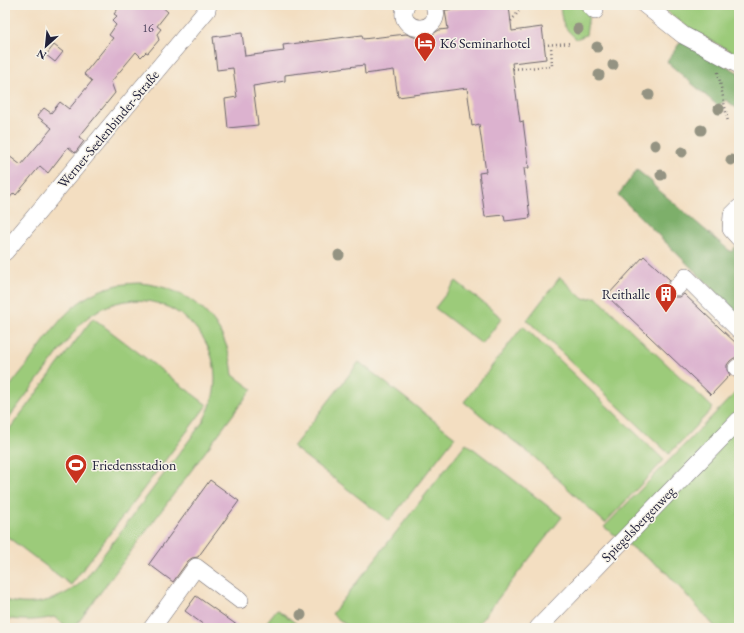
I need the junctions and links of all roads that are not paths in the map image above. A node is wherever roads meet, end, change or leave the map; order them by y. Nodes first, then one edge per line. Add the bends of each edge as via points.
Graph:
1 (208, 5) edge
2 (406, 5) edge
3 (434, 5) edge
4 (645, 5) edge
5 (739, 65) edge
6 (739, 208) edge
7 (739, 238) edge
8 (5, 252) edge
9 (677, 287) dead end
10 (734, 332) edge
11 (739, 420) edge
12 (240, 600) dead end
13 (152, 628) edge
14 (538, 628) edge

1 - 8 street, Werner-Seelenbinder-Straße via 207,10
2 - 3 street via 405,19 413,27 419,28 429,26 433,22 436,11
4 - 5 street via 683,36
6 - 7 street via 732,215 731,229
9 - 10 street via 686,277
11 - 14 street, Spiegelsbergenweg
12 - 13 street via 196,567

